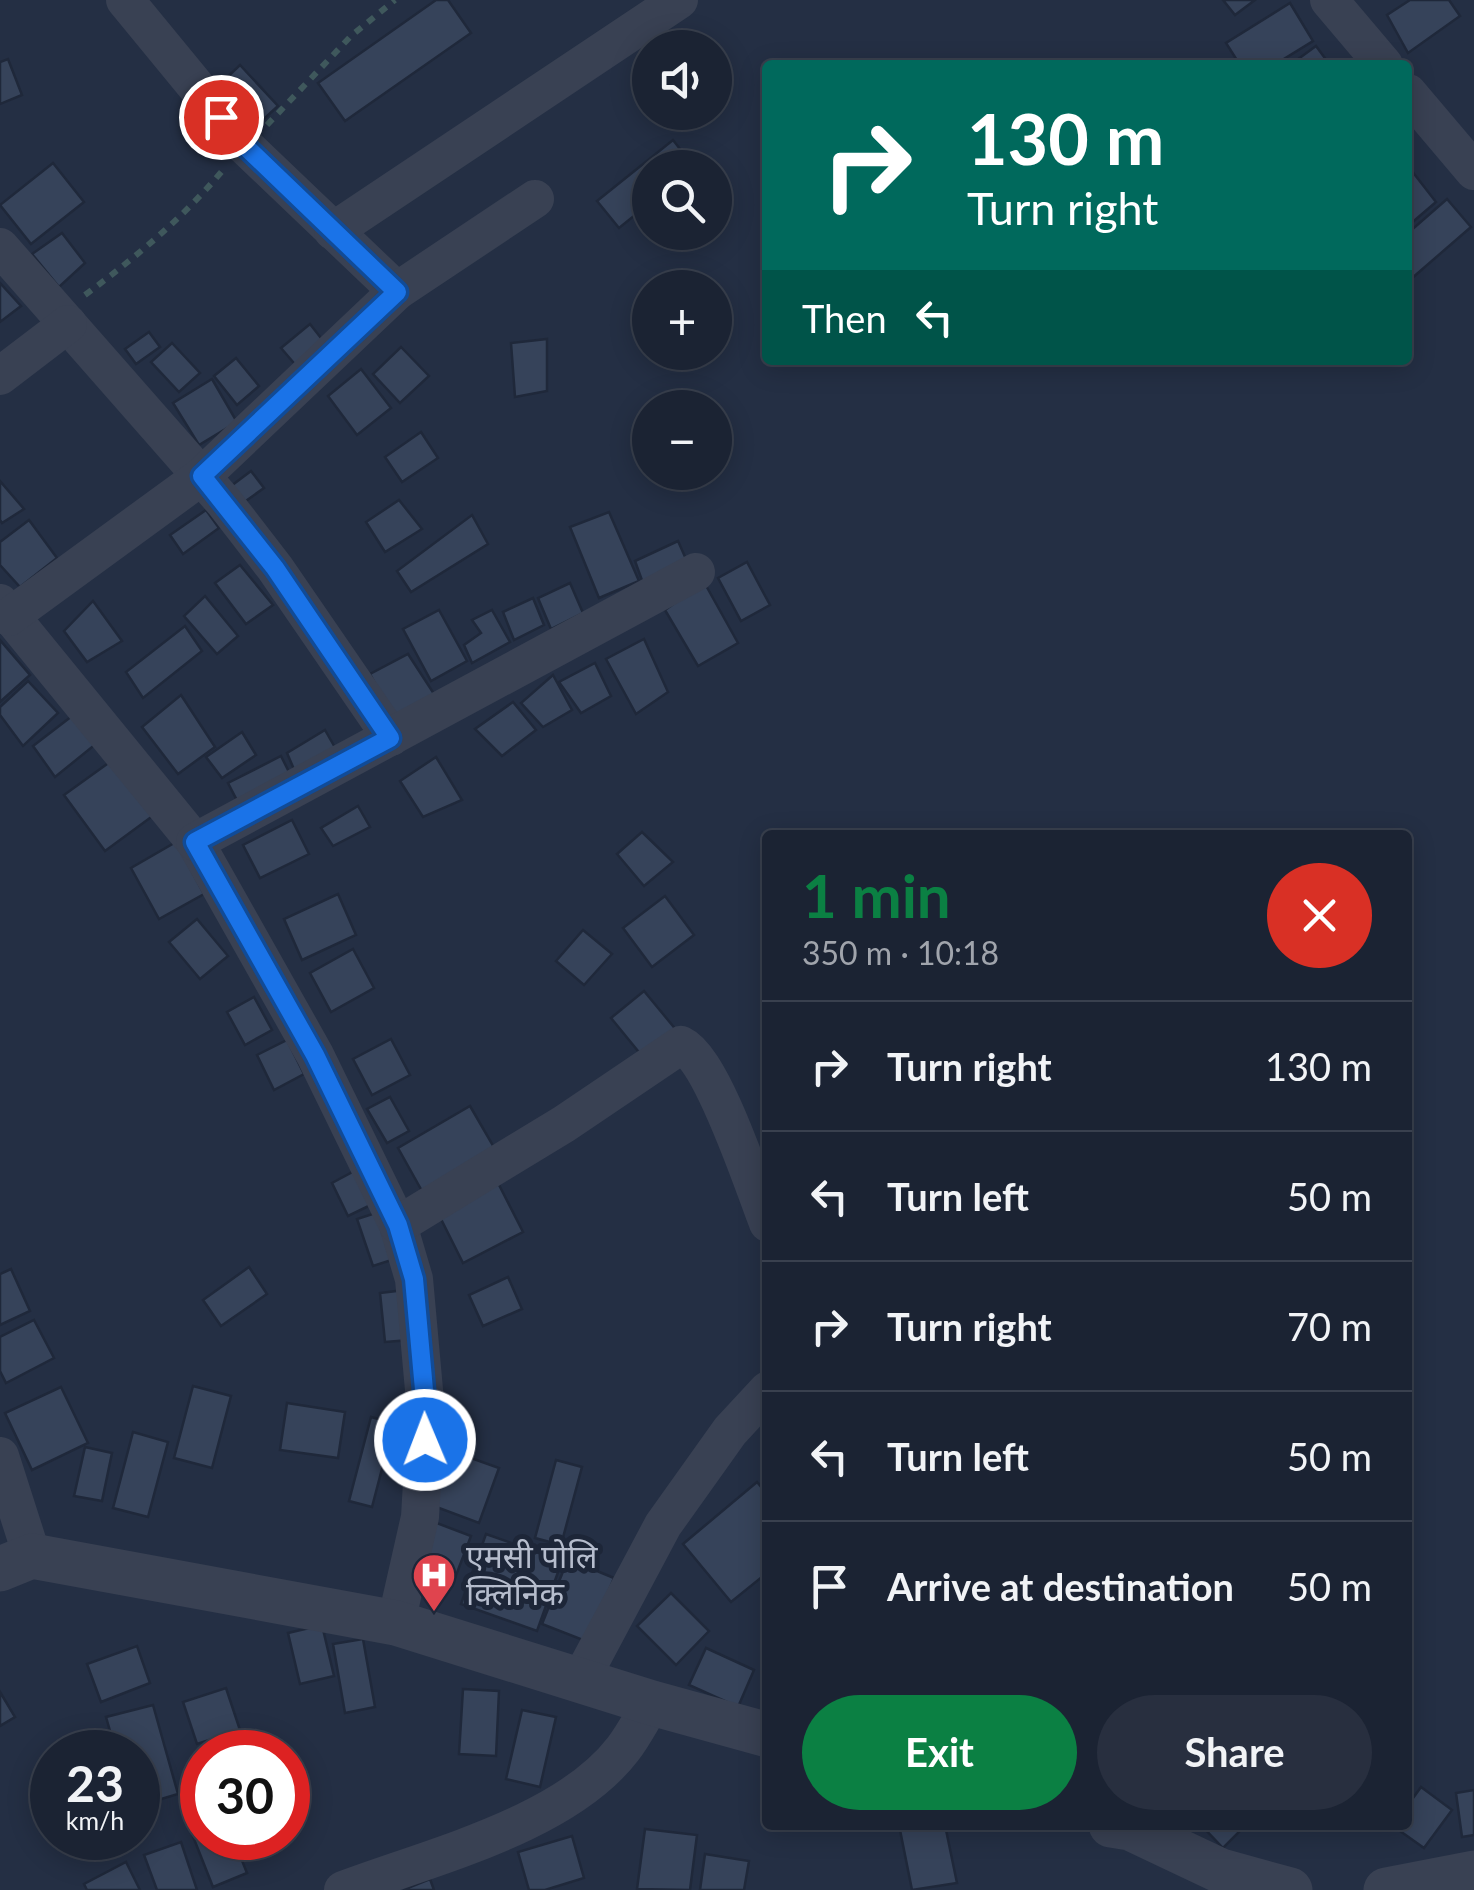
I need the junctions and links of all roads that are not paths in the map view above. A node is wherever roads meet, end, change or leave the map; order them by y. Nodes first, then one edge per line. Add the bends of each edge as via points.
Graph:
1 (126, 0) edge
2 (679, 0) edge
3 (1330, 0) edge
4 (1380, 60) edge
5 (1412, 98) edge
6 (1474, 172) edge
7 (535, 200) dead end
8 (333, 231) junction
9 (0, 247) edge
10 (397, 292) junction
11 (68, 324) junction
12 (0, 376) edge
13 (202, 476) junction
14 (696, 572) dead end
15 (5, 610) edge
16 (390, 738) junction
17 (195, 842) junction
18 (762, 1207) edge
19 (398, 1225) junction
20 (762, 1396) edge
21 (0, 1456) edge
22 (16, 1562) edge
23 (396, 1624) junction
24 (581, 1678) junction
25 (652, 1702) junction
26 (762, 1733) edge
27 (1134, 1830) edge
28 (1474, 1874) edge
29 (1223, 1880) edge
30 (360, 1887) edge
31 (1290, 1890) edge
32 (1386, 1890) edge

1 - 8 street via 245,146
2 - 8 street
3 - 4 street
5 - 6 street
7 - 10 street
8 - 10 street
9 - 11 street
10 - 13 street
11 - 12 street
11 - 13 street
13 - 15 street
13 - 16 street via 275,568
14 - 16 street
15 - 17 street
16 - 17 street
17 - 19 street via 315,1055
18 - 19 street via 720,1102 692,1050 681,1045
19 - 23 street via 414,1279 426,1412 420,1517
20 - 24 street via 663,1525
21 - 22 street
22 - 23 street
23 - 24 street
24 - 25 street
25 - 26 street
25 - 30 street via 622,1750 575,1794 508,1830
27 - 29 street
28 - 32 street
29 - 31 street

